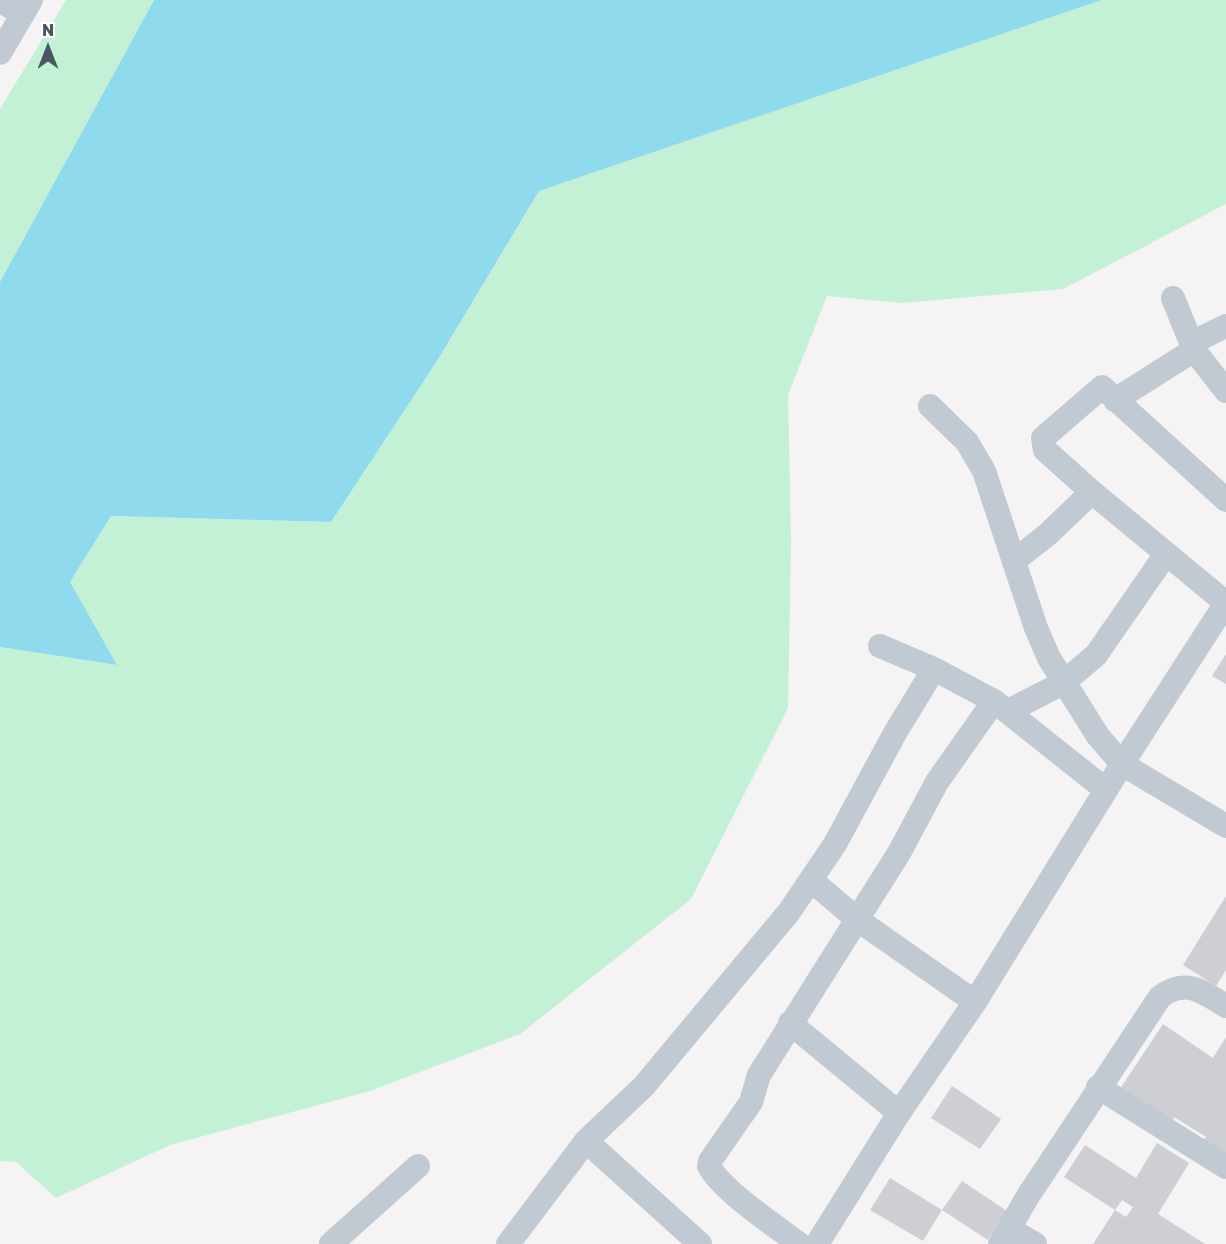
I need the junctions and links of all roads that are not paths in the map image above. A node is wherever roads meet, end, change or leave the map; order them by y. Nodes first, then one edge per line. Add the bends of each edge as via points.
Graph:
1 (0, 1) edge
2 (27, 7) edge
3 (0, 53) edge
4 (1173, 298) dead end
5 (1226, 326) edge
6 (1193, 346) junction
7 (1226, 391) edge
8 (1115, 400) junction
9 (930, 406) dead end
10 (1092, 492) junction
11 (1226, 500) edge
12 (1166, 554) junction
13 (1015, 560) junction
14 (1226, 603) edge
15 (880, 646) dead end
16 (934, 669) junction
17 (1063, 683) junction
18 (1001, 706) junction
19 (1122, 764) junction
20 (1106, 790) junction
21 (1226, 826) edge
22 (812, 881) junction
23 (858, 920) junction
24 (975, 1002) junction
25 (1226, 1006) edge
26 (790, 1023) junction
27 (1098, 1087) junction
28 (899, 1113) junction
29 (586, 1141) junction
30 (418, 1166) dead end
31 (1226, 1167) edge
32 (1005, 1236) edge
33 (517, 1240) edge
34 (331, 1244) edge
35 (700, 1244) edge
36 (800, 1244) edge
37 (817, 1244) edge
38 (1035, 1244) edge

1 - 2 street
2 - 3 street
4 - 6 street
5 - 6 street
6 - 7 street
6 - 8 street
8 - 10 street via 1100,387 1043,438 1045,450
8 - 11 street
9 - 13 street via 967,442 984,471
10 - 12 street
10 - 13 street
12 - 14 street
12 - 17 street via 1108,639
13 - 17 street via 1035,628
14 - 19 street
15 - 16 street
16 - 18 street
16 - 22 street
17 - 18 street
17 - 19 street
18 - 20 street
18 - 23 street via 937,782
19 - 20 street
19 - 21 street
20 - 24 street
22 - 23 street
22 - 29 street via 762,948 644,1086
23 - 24 street
23 - 26 street
24 - 28 street
25 - 27 street via 1194,989 1172,988 1160,997
26 - 28 street
26 - 36 street via 759,1075 751,1102 713,1154 709,1166 753,1210
27 - 31 street
27 - 32 street
28 - 37 street
29 - 33 street
29 - 35 street
30 - 34 street
32 - 38 street

